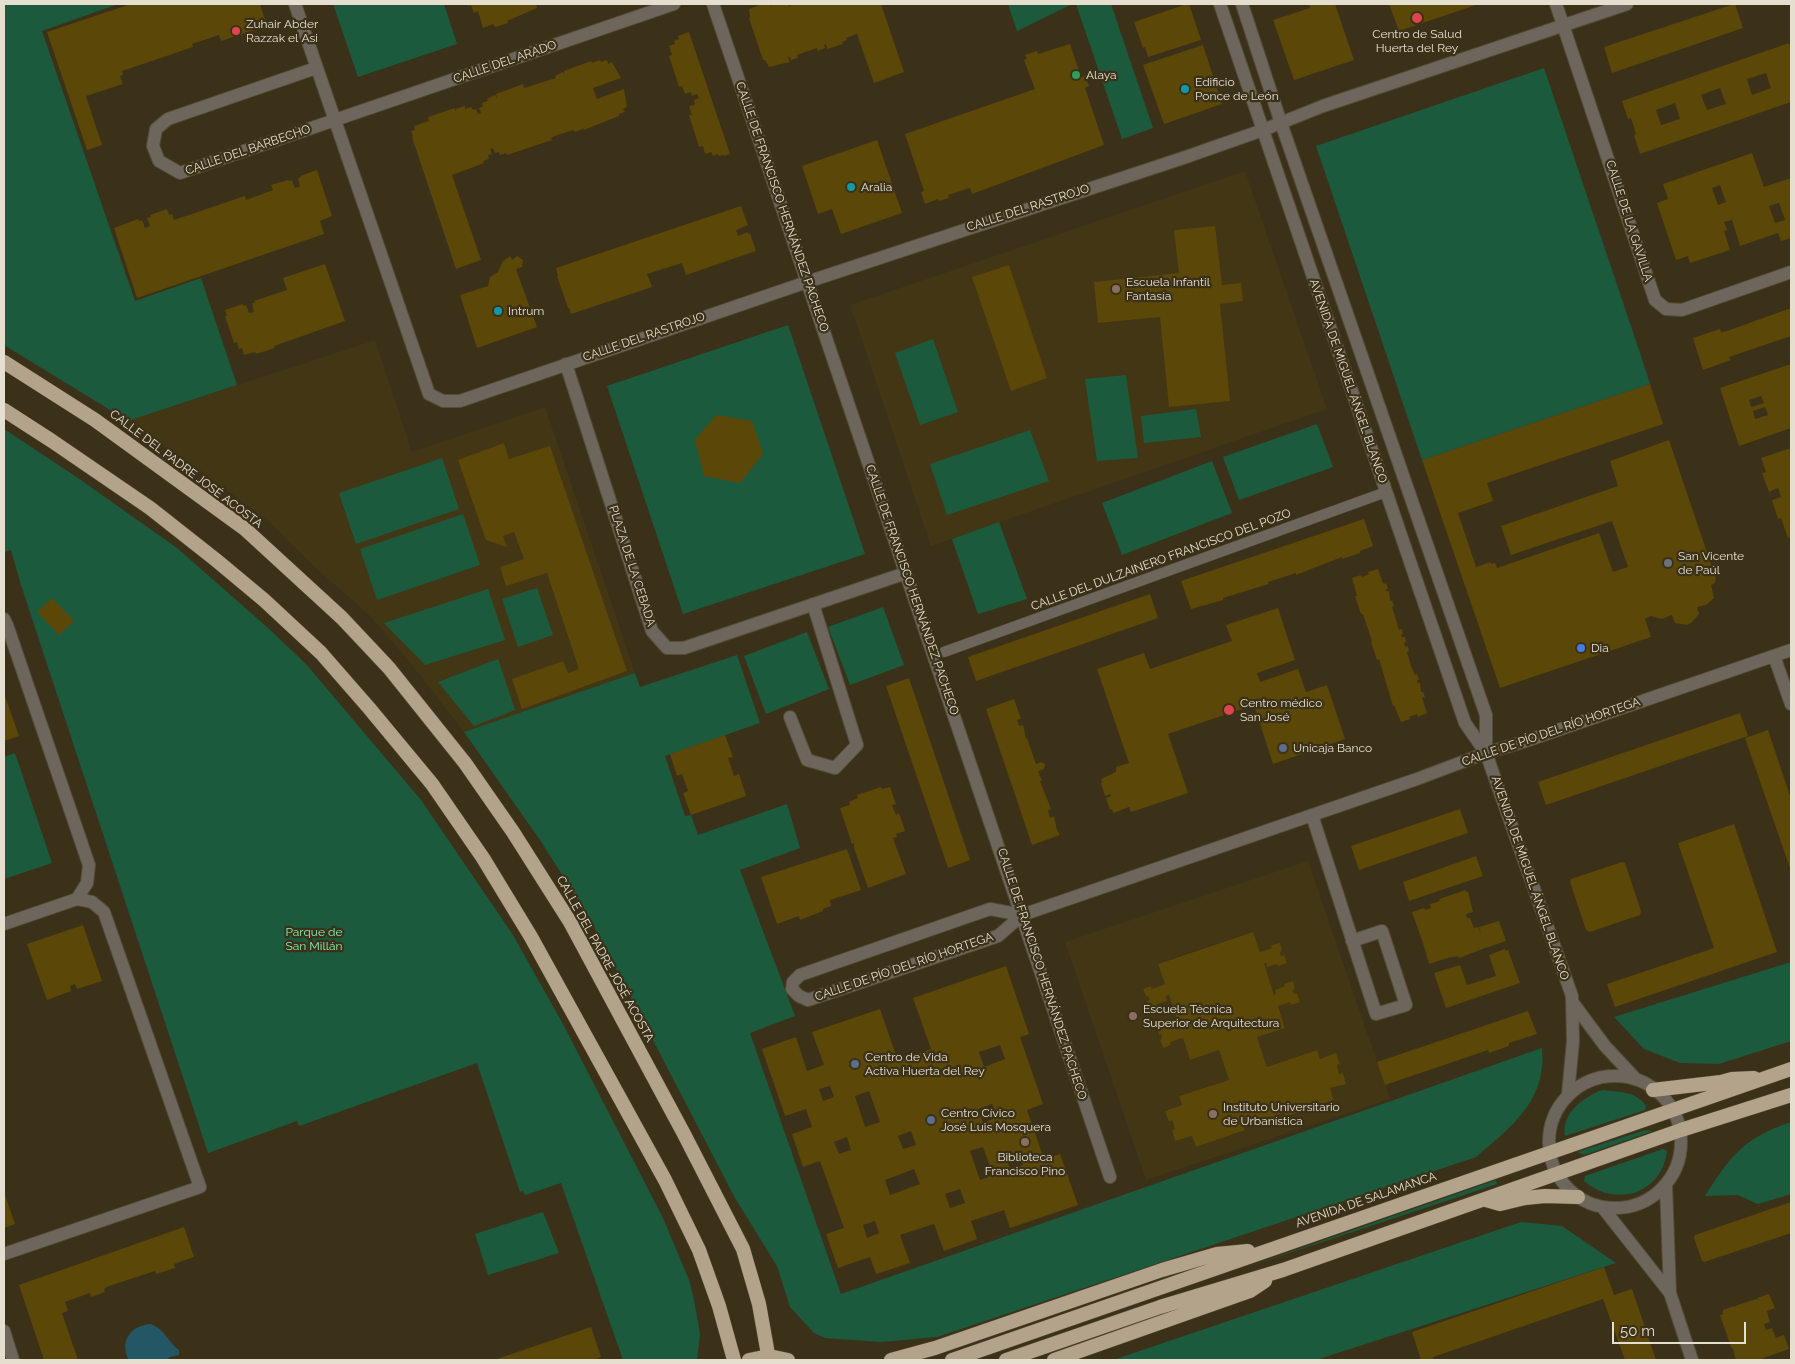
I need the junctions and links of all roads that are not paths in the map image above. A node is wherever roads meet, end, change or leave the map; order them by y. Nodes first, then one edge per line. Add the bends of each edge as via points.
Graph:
1 (295, 4) edge
2 (674, 4) edge
3 (714, 4) edge
4 (1220, 4) edge
5 (1242, 4) edge
6 (1556, 4) edge
7 (1627, 4) edge
8 (1564, 25) junction
9 (316, 68) junction
10 (335, 120) junction
11 (1281, 123) junction
12 (1263, 130) junction
13 (1791, 272) edge
14 (807, 282) junction
15 (4, 362) edge
16 (566, 364) junction
17 (4, 410) edge
18 (1386, 492) junction
19 (906, 573) junction
20 (813, 604) junction
21 (4, 619) edge
22 (1791, 650) edge
23 (944, 652) dead end
24 (1774, 656) junction
25 (1791, 704) edge
26 (790, 718) dead end
27 (1486, 753) junction
28 (1312, 815) junction
29 (77, 899) junction
30 (1022, 915) junction
31 (4, 924) edge
32 (1352, 941) junction
33 (1573, 1003) junction
34 (1791, 1069) edge
35 (1634, 1078) junction
36 (1765, 1078) junction
37 (1653, 1090) junction
38 (1568, 1094) junction
39 (1791, 1095) edge
40 (1674, 1110) junction
41 (1681, 1130) junction
42 (1550, 1154) junction
43 (1557, 1174) junction
44 (1110, 1177) dead end
45 (1666, 1186) junction
46 (1578, 1198) junction
47 (1486, 1200) junction
48 (1603, 1208) junction
49 (1274, 1248) junction
50 (4, 1254) edge
51 (1283, 1270) junction
52 (1670, 1293) junction
53 (4, 1331) edge
54 (769, 1358) edge
55 (14, 1360) edge
56 (734, 1360) edge
57 (749, 1360) edge
58 (788, 1360) edge
59 (891, 1360) edge
60 (952, 1360) edge
61 (1006, 1360) edge
62 (1054, 1360) edge
63 (1692, 1360) edge

1 - 9 street
2 - 10 street, CALLE DEL ARADO
3 - 14 street, CALLE DE FRANCISCO HERNÁNDEZ PACHECO
4 - 12 street, AVENIDA DE MIGUEL ÁNGEL BLANCO
5 - 11 street, AVENIDA DE MIGUEL ÁNGEL BLANCO
6 - 8 street, CALLE DE LA GAVILLA
7 - 8 street, CALLE DEL RASTROJO
8 - 11 street, CALLE DEL RASTROJO
8 - 13 street, CALLE DE LA GAVILLA via 1655,300 1666,309 1682,310
9 - 10 street
9 - 10 street, CALLE DEL BARBECHO via 168,119 156,129 153,146 159,161 180,173
10 - 16 street, CALLE DEL RASTROJO via 429,394 443,401 460,401
11 - 12 street, CALLE DEL RASTROJO
11 - 27 street, AVENIDA DE MIGUEL ÁNGEL BLANCO via 1486,715
12 - 14 street, CALLE DEL RASTROJO
12 - 18 street, AVENIDA DE MIGUEL ÁNGEL BLANCO
14 - 16 street, CALLE DEL RASTROJO
14 - 19 street, CALLE DE FRANCISCO HERNÁNDEZ PACHECO
15 - 54 highway, CALLE DEL PADRE JOSÉ ACOSTA via 95,420 245,529 342,618 389,668 465,763 570,922 734,1232 743,1250 757,1298
16 - 20 street, PLAZA DE LA CEBADA via 652,631 667,648 684,648
17 - 56 highway via 150,508 264,600 320,653 432,784 483,858 531,937 665,1180 699,1250
18 - 23 street, CALLE DEL DULZAINERO FRANCISCO DEL POZO
18 - 27 street, AVENIDA DE MIGUEL ÁNGEL BLANCO via 1464,723
19 - 20 street, PLAZA DE LA CEBADA
19 - 30 street, CALLE DE FRANCISCO HERNÁNDEZ PACHECO
20 - 26 street via 857,745 835,768 806,760
21 - 29 street via 89,865 87,882
22 - 24 street, CALLE DE PÍO DEL RÍO HORTEGA
24 - 25 street
24 - 27 street, CALLE DE PÍO DEL RÍO HORTEGA
27 - 28 street, CALLE DE PÍO DEL RÍO HORTEGA
27 - 33 street, AVENIDA DE MIGUEL ÁNGEL BLANCO
28 - 30 street, CALLE DE PÍO DEL RÍO HORTEGA
28 - 32 street
29 - 31 street
29 - 50 street via 92,902 104,912 200,1187
30 - 30 street, CALLE DE PÍO DEL RÍO HORTEGA via 990,909 800,976 793,982 792,989 808,1000 998,936
30 - 44 street, CALLE DE FRANCISCO HERNÁNDEZ PACHECO
32 - 32 street via 1376,1014 1406,1005 1382,931
33 - 35 street, AVENIDA DE MIGUEL ÁNGEL BLANCO
33 - 38 street, AVENIDA DE MIGUEL ÁNGEL BLANCO
34 - 36 highway, AVENIDA DE SALAMANCA
35 - 37 street, AVENIDA DE MIGUEL ÁNGEL BLANCO
35 - 38 street via 1620,1076 1594,1080
36 - 37 highway via 1732,1079
36 - 40 highway, AVENIDA DE SALAMANCA
37 - 40 street, AVENIDA DE MIGUEL ÁNGEL BLANCO
38 - 42 street via 1550,1126
39 - 41 highway
40 - 41 street
40 - 42 highway, AVENIDA DE SALAMANCA
41 - 43 highway
41 - 45 street via 1680,1160
42 - 43 street
42 - 49 highway, AVENIDA DE SALAMANCA
43 - 46 street
43 - 47 highway
45 - 48 street via 1642,1204
45 - 52 street
46 - 47 highway via 1545,1196 1500,1204
46 - 48 street
47 - 51 highway
48 - 52 street
49 - 59 highway via 1217,1254
49 - 60 highway, AVENIDA DE SALAMANCA
51 - 61 highway via 1160,1307
51 - 62 highway via 1250,1291
52 - 63 street
53 - 55 street
54 - 57 highway
54 - 58 highway

